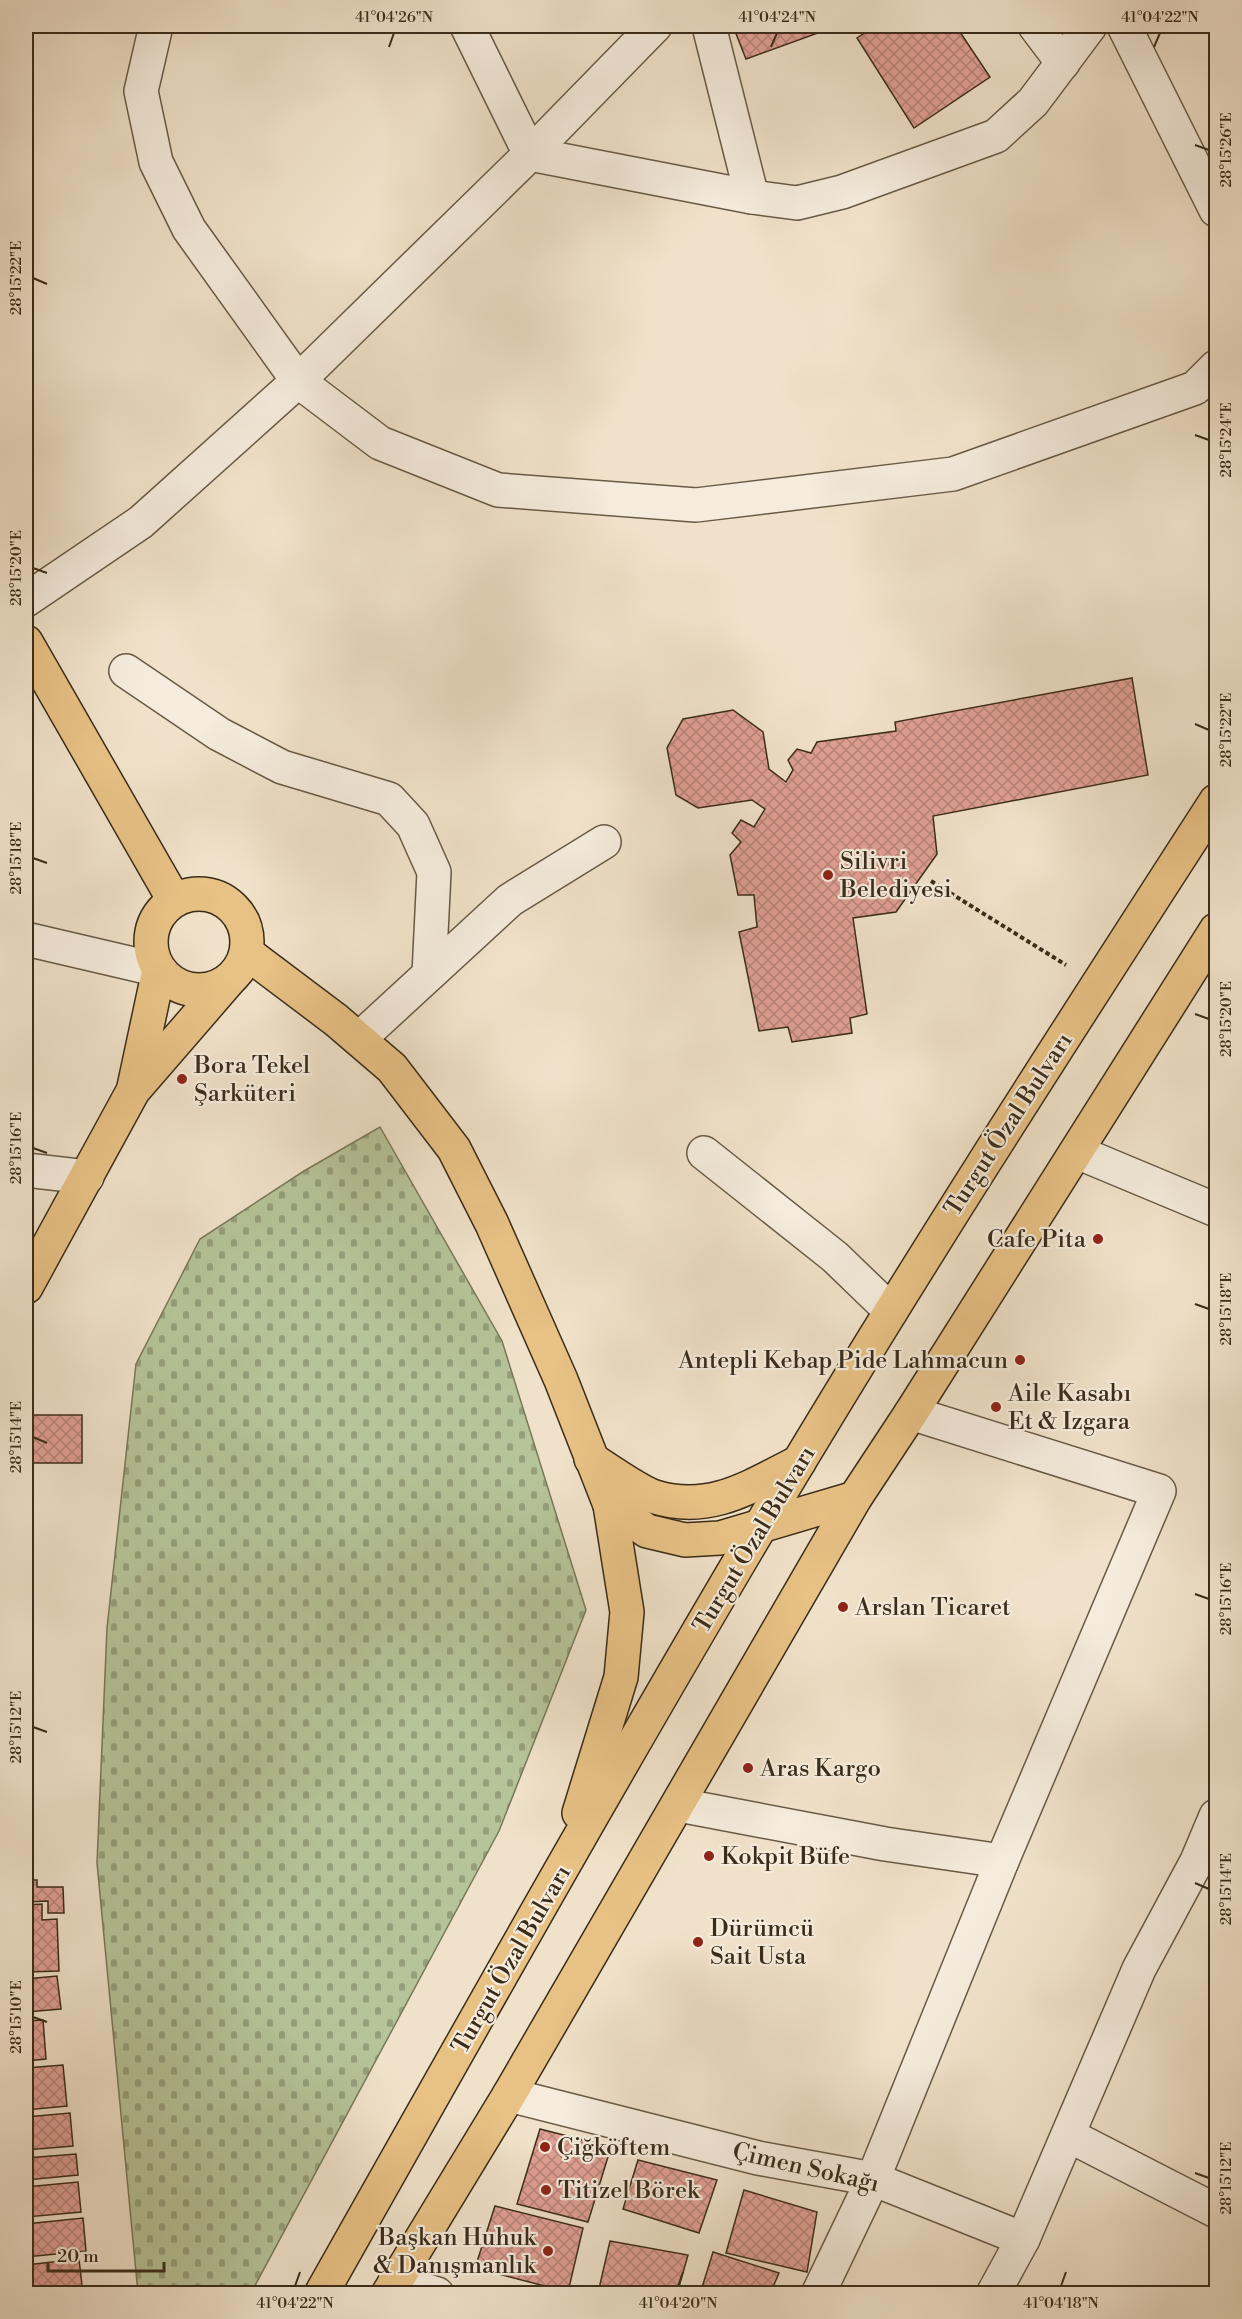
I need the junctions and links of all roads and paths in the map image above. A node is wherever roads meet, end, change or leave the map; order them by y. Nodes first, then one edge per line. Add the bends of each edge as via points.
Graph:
1 (156, 26) edge
2 (467, 26) edge
3 (655, 26) edge
4 (709, 26) edge
5 (1035, 26) edge
6 (1090, 26) edge
7 (1124, 26) edge
8 (1063, 63) junction
9 (530, 154) junction
10 (752, 197) junction
11 (1216, 210) edge
12 (1216, 367) edge
13 (298, 381) junction
14 (26, 600) edge
15 (26, 642) edge
16 (126, 671) dead end
17 (1216, 801) edge
18 (604, 842) dead end
19 (931, 881) dead end
20 (174, 900) junction
21 (1216, 930) edge
22 (26, 939) edge
23 (247, 953) junction
24 (159, 970) junction
25 (429, 974) junction
26 (229, 980) junction
27 (1097, 985) junction
28 (358, 1039) junction
29 (133, 1091) junction
30 (704, 1152) dead end
31 (1077, 1152) junction
32 (26, 1170) edge
33 (87, 1177) junction
34 (1216, 1210) edge
35 (26, 1287) edge
36 (891, 1311) junction
37 (911, 1413) junction
38 (591, 1459) junction
39 (799, 1462) junction
40 (855, 1498) junction
41 (610, 1505) junction
42 (760, 1526) junction
43 (679, 1804) junction
44 (1216, 1816) edge
45 (1002, 1861) junction
46 (1207, 1866) edge
47 (563, 1867) junction
48 (509, 2095) junction
49 (1068, 2135) junction
50 (873, 2179) junction
51 (1216, 2211) edge
52 (1023, 2239) junction
53 (391, 2287) edge
54 (321, 2294) edge
55 (437, 2294) edge
56 (819, 2294) edge
57 (993, 2294) edge

1 - 13 street via 141,91 156,162 189,229
2 - 9 street
3 - 9 street
4 - 10 street
5 - 8 street
6 - 8 street
7 - 11 street
8 - 10 street via 1032,102 996,136 842,192 797,203
9 - 10 street
9 - 13 street
12 - 13 street via 1195,388 953,474 696,505 498,490 380,443
13 - 14 street via 141,522
15 - 20 main road
16 - 25 street via 219,734 282,767 388,799 413,825 434,872
17 - 27 main road, Turgut Özal Bulvarı
18 - 25 street via 510,900
19 - 27 path
20 - 23 main road via 190,894 222,898 244,921
20 - 24 main road via 154,924 152,955
21 - 31 main road
22 - 24 street
23 - 26 main road via 240,969
23 - 28 main road
24 - 26 main road via 184,988 215,988
24 - 29 main road
25 - 28 street
26 - 29 main road
27 - 36 main road, Turgut Özal Bulvarı
28 - 38 main road via 392,1068 454,1149 561,1380
29 - 33 main road
30 - 36 street via 835,1257
31 - 34 street
31 - 37 main road
32 - 33 street
33 - 35 main road
36 - 39 main road, Turgut Özal Bulvarı
37 - 40 main road
37 - 45 street via 1159,1491
38 - 39 main road via 653,1497 694,1504 732,1496
38 - 41 main road
39 - 42 main road, Turgut Özal Bulvarı
40 - 42 main road
40 - 43 main road
41 - 42 main road via 647,1531 685,1540 720,1538
41 - 47 main road via 627,1612 621,1677
42 - 47 main road, Turgut Özal Bulvarı
43 - 45 street via 885,1844
43 - 48 main road
44 - 46 street
45 - 50 street
46 - 49 street via 1139,1969
47 - 54 main road, Turgut Özal Bulvarı
48 - 50 street, Çimen Sokağı via 758,2158
48 - 53 main road
49 - 51 street
49 - 52 street
50 - 52 street, Çimen Sokağı
50 - 56 street
52 - 57 street
53 - 55 street

